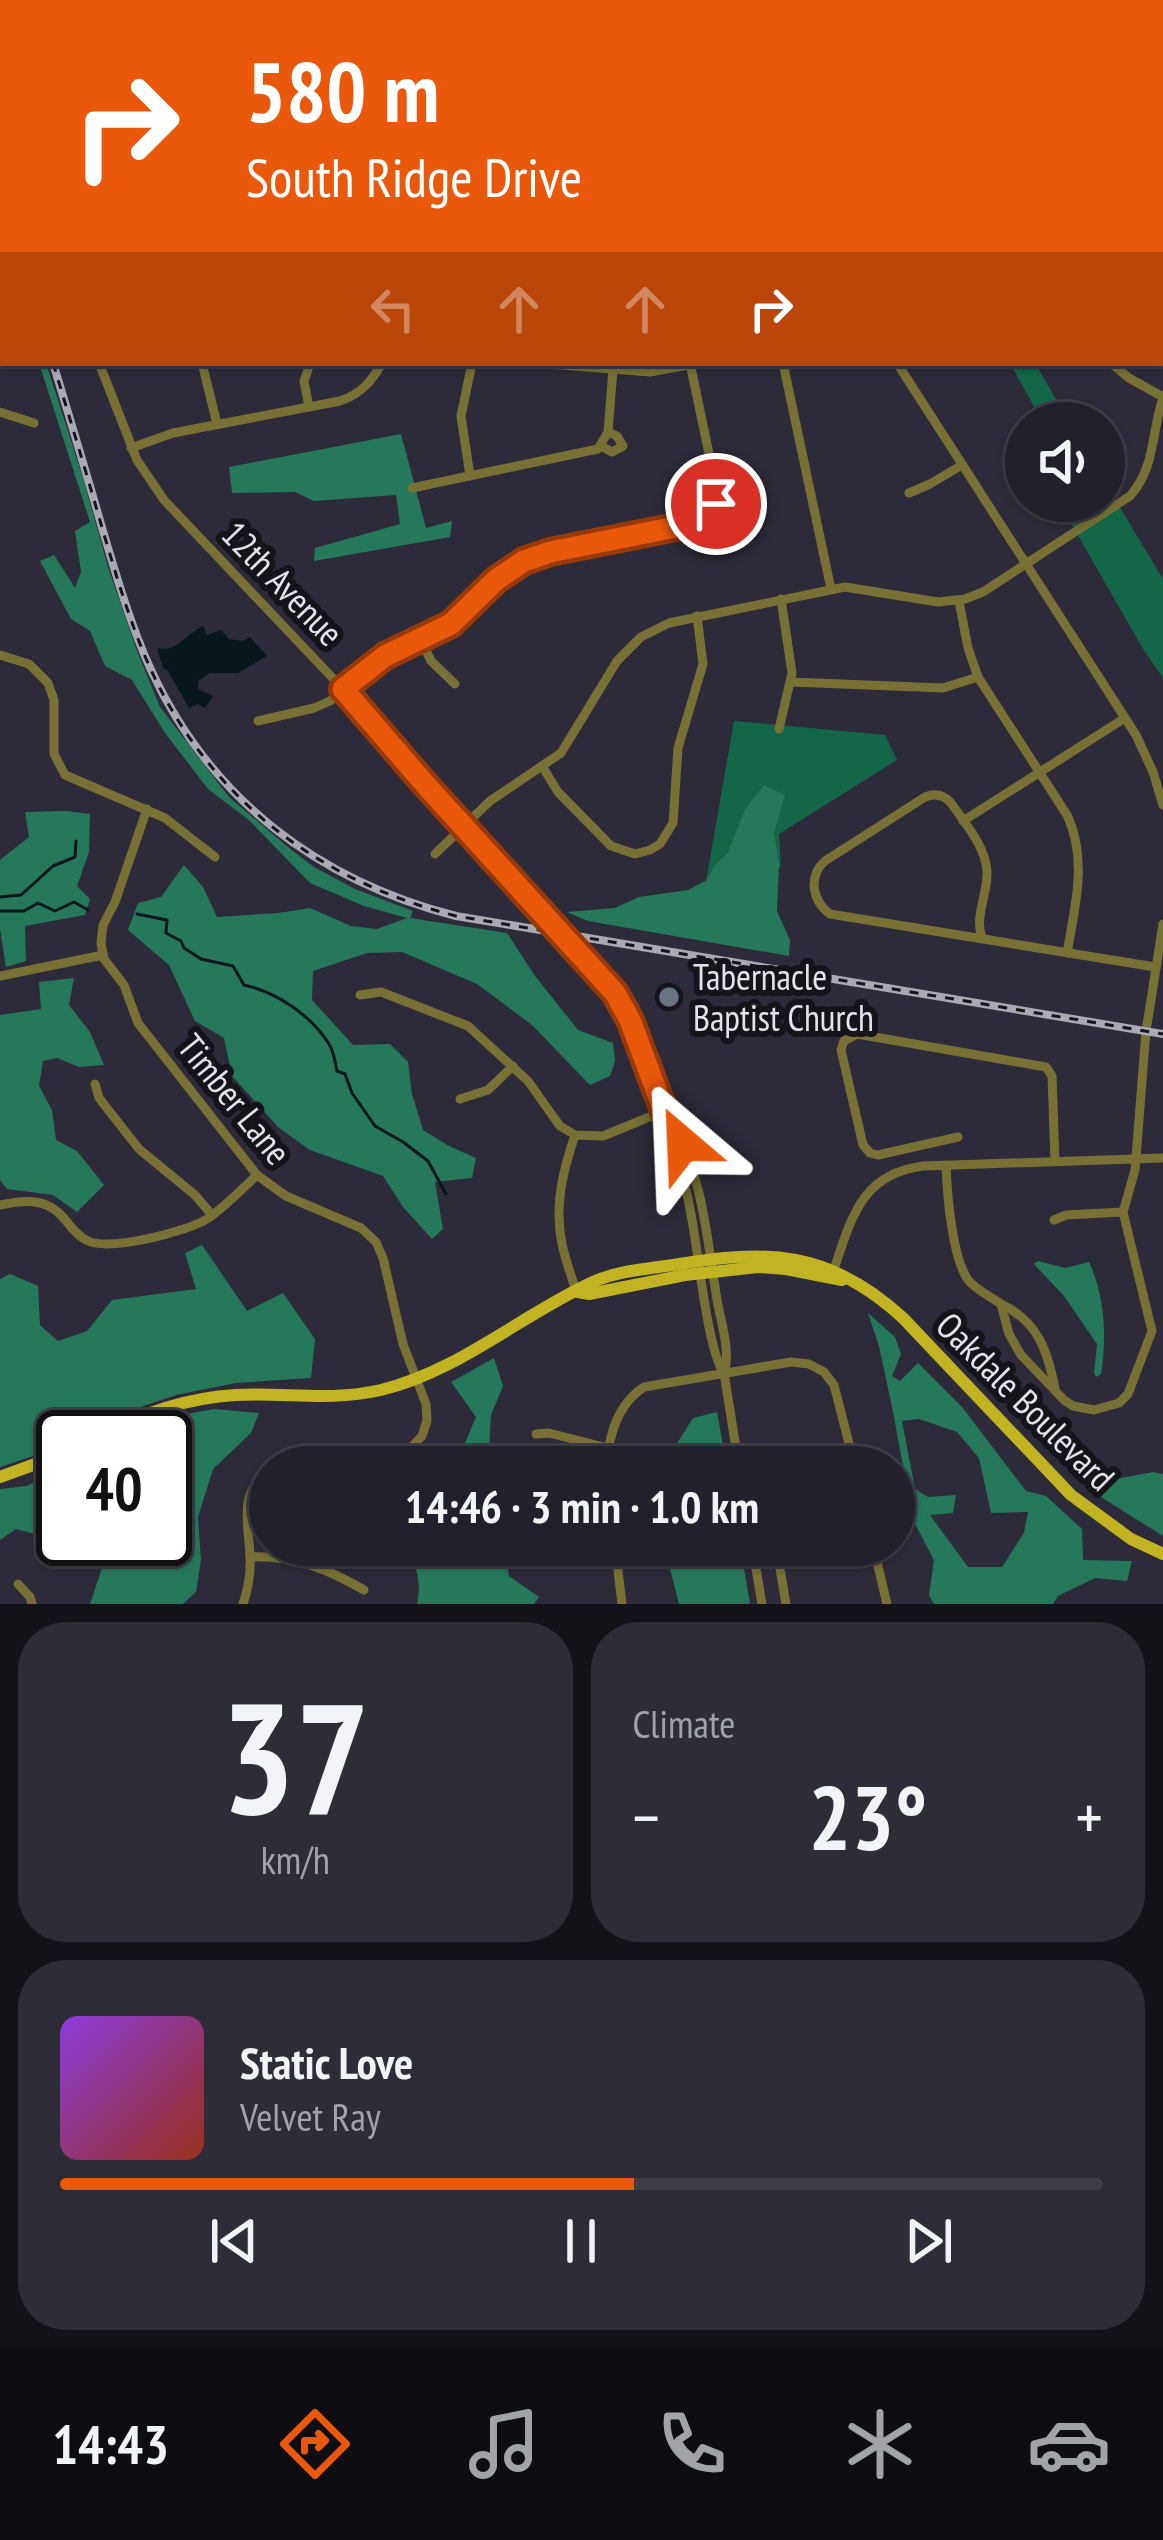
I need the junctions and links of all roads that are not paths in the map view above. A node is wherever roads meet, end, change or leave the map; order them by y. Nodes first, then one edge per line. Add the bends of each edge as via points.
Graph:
1 (100, 366) edge
2 (203, 366) edge
3 (380, 366) edge
4 (471, 366) edge
5 (587, 366) edge
6 (683, 366) edge
7 (693, 366) edge
8 (784, 366) edge
9 (899, 366) edge
10 (1115, 366) edge
11 (613, 369) junction
12 (308, 370) dead end
13 (1163, 397) edge
14 (309, 407) junction
15 (0, 412) edge
16 (34, 423) dead end
17 (217, 424) junction
18 (608, 432) junction
19 (601, 446) junction
20 (131, 448) junction
21 (962, 465) junction
22 (470, 476) junction
23 (412, 488) dead end
24 (910, 493) dead end
25 (1025, 565) junction
26 (831, 589) junction
27 (781, 599) junction
28 (959, 601) junction
29 (697, 616) junction
30 (421, 640) junction
31 (0, 656) edge
32 (979, 677) junction
33 (791, 682) junction
34 (455, 684) dead end
35 (343, 689) junction
36 (1125, 718) junction
37 (258, 721) dead end
38 (778, 729) dead end
39 (542, 766) junction
40 (1039, 772) junction
41 (1163, 805) edge
42 (147, 809) junction
43 (964, 821) junction
44 (463, 826) junction
45 (434, 854) dead end
46 (215, 857) dead end
47 (1163, 925) edge
48 (983, 939) junction
49 (1067, 953) junction
50 (103, 955) junction
51 (1156, 967) junction
52 (0, 976) edge
53 (360, 995) dead end
54 (513, 1066) junction
55 (95, 1084) dead end
56 (460, 1099) dead end
57 (664, 1111) junction
58 (575, 1135) junction
59 (958, 1136) dead end
60 (919, 1146) junction
61 (1163, 1158) edge
62 (1136, 1159) junction
63 (1055, 1161) junction
64 (946, 1165) junction
65 (923, 1166) junction
66 (257, 1175) junction
67 (0, 1205) edge
68 (1123, 1212) junction
69 (212, 1215) junction
70 (1054, 1220) dead end
71 (706, 1266) junction
72 (833, 1274) junction
73 (577, 1292) junction
74 (1001, 1304) junction
75 (724, 1373) junction
76 (416, 1379) junction
77 (1055, 1389) junction
78 (160, 1410) edge
79 (536, 1434) dead end
80 (414, 1446) edge
81 (601, 1446) edge
82 (609, 1446) edge
83 (736, 1446) edge
84 (850, 1446) edge
85 (36, 1464) edge
86 (0, 1477) edge
87 (249, 1496) edge
88 (249, 1544) edge
89 (1163, 1554) edge
90 (250, 1566) edge
91 (311, 1566) edge
92 (617, 1566) edge
93 (756, 1566) edge
94 (780, 1566) edge
95 (878, 1566) edge
96 (19, 1584) dead end
97 (364, 1590) dead end
98 (32, 1604) edge
99 (243, 1604) edge
100 (622, 1604) edge
101 (762, 1604) edge
102 (786, 1604) edge
103 (887, 1604) edge

1 - 20 street, 12th Avenue
2 - 17 street
3 - 14 street via 356,394
4 - 22 street via 460,416
5 - 11 street
6 - 11 street
7 - 30 street via 717,492 709,515 537,556
8 - 26 street
9 - 21 street
10 - 13 street
11 - 18 street
12 - 14 street
13 - 25 street via 1152,474
14 - 17 street
15 - 16 street
17 - 20 street
18 - 19 street
18 - 19 street via 622,446
19 - 22 street
20 - 35 street, 12th Avenue via 164,500
21 - 24 street
21 - 25 street
22 - 23 street
25 - 28 street
25 - 36 street
26 - 27 street
26 - 28 street
27 - 29 street
27 - 33 street
28 - 32 street
29 - 39 street via 634,643 561,753
29 - 39 street via 703,664 678,748 673,823 660,844 635,854 611,846
30 - 34 street
30 - 35 street
31 - 42 street via 29,664 48,682 54,754 65,775
32 - 33 street via 944,688
32 - 40 street
33 - 38 street
35 - 37 street via 322,706
35 - 44 street, 12th Avenue
36 - 40 street
36 - 41 street
39 - 44 street
40 - 43 street
40 - 49 street via 1078,849
42 - 46 street
42 - 50 street via 103,925
43 - 48 street via 987,866
43 - 48 street via 948,799 929,796 821,865 814,883 830,914
44 - 45 street
44 - 57 street, 12th Avenue via 615,993
47 - 51 street
48 - 49 street
49 - 51 street
50 - 52 street
50 - 66 street, Timber Lane via 138,1023
51 - 62 street
53 - 54 street via 380,992 459,1021
54 - 56 street via 488,1090
54 - 58 street
55 - 69 street via 139,1148
57 - 58 street via 603,1136
57 - 71 street, 12th Avenue via 695,1180
58 - 73 street via 559,1209
59 - 60 street
60 - 63 street via 866,1150 841,1050 847,1037 1046,1067
60 - 65 street
61 - 62 street
62 - 63 street
62 - 68 street
63 - 64 street
64 - 65 street
64 - 74 street via 961,1263 968,1280
65 - 72 street via 889,1175 866,1194
66 - 69 street
66 - 76 street, Timber Lane via 376,1242
67 - 69 street via 41,1202 102,1245 192,1227
68 - 70 street
68 - 77 street via 1149,1312 1147,1348 1119,1403 1087,1410
71 - 72 main road, Oakdale Boulevard via 784,1257
71 - 73 main road, Oakdale Boulevard
71 - 75 street, 12th Avenue
72 - 89 main road, Oakdale Boulevard via 903,1318 1071,1495
73 - 76 main road, Oakdale Boulevard
74 - 77 street via 1022,1355
74 - 77 street via 1037,1333
75 - 82 street via 637,1392
75 - 83 street, 12th Avenue
75 - 84 street via 791,1362 817,1367 838,1393
76 - 78 main road, Oakdale Boulevard via 340,1396 250,1395
76 - 80 street, Timber Lane via 427,1421
79 - 81 street
85 - 86 main road
87 - 88 street
90 - 99 street
91 - 97 street
92 - 100 street
93 - 101 street
94 - 102 street
95 - 103 street
96 - 98 street

